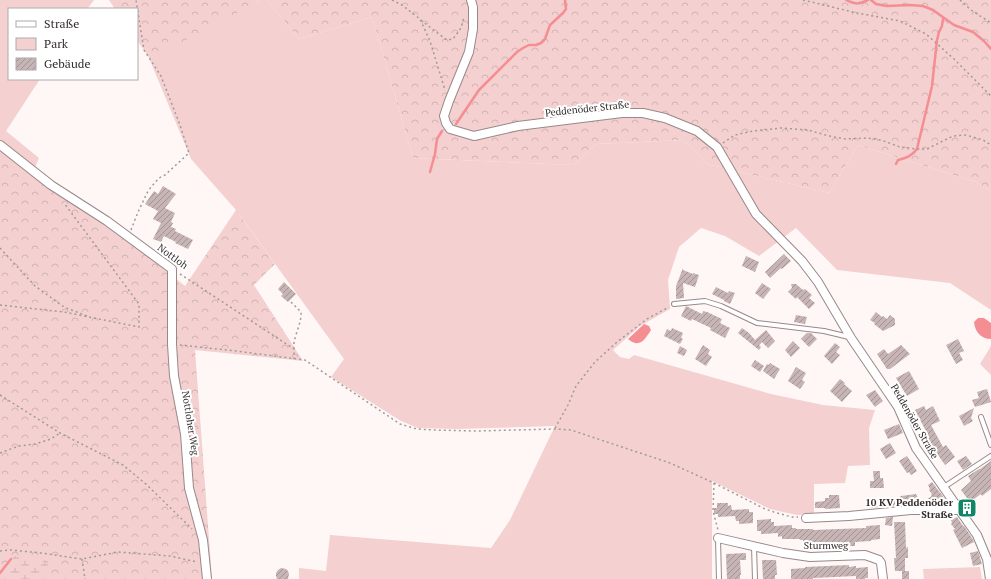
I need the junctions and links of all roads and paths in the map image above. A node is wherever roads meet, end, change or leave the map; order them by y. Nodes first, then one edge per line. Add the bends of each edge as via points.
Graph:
1 (392, 0) edge
2 (471, 0) edge
3 (803, 0) edge
4 (960, 0) edge
5 (138, 12) edge
6 (466, 12) dead end
7 (420, 19) junction
8 (991, 23) edge
9 (991, 96) edge
10 (448, 101) junction
11 (991, 144) edge
12 (0, 145) edge
13 (717, 147) junction
14 (64, 203) dead end
15 (129, 236) junction
16 (0, 248) edge
17 (172, 269) junction
18 (291, 302) dead end
19 (674, 304) joint
20 (0, 305) edge
21 (91, 318) junction
22 (852, 338) junction
23 (172, 344) junction
24 (294, 349) junction
25 (294, 359) junction
26 (0, 395) edge
27 (980, 417) dead end
28 (555, 429) junction
29 (60, 433) junction
30 (991, 445) edge
31 (0, 453) edge
32 (991, 456) edge
33 (714, 483) junction
34 (944, 487) junction
35 (960, 510) junction
36 (806, 518) joint
37 (192, 529) dead end
38 (718, 538) junction
39 (754, 546) junction
40 (0, 551) edge
41 (82, 559) junction
42 (206, 564) junction
43 (85, 579) edge
44 (207, 579) edge
45 (719, 579) edge
46 (755, 579) edge
47 (883, 579) edge
48 (990, 579) edge

1 - 7 path
2 - 10 street, Peddenöder Straße via 473,30 468,52
3 - 9 path via 900,21 913,27 926,34
4 - 8 path
5 - 15 path via 144,50 161,76 189,152 159,178 147,193
6 - 7 path via 461,28 453,39 447,40
7 - 10 path via 430,41
10 - 13 street, Peddenöder Straße via 444,116 450,129 474,136 518,126 622,113 643,113 665,118 697,131
11 - 13 path via 966,134 917,149 900,147 881,140 846,139 808,130 781,128 735,135
12 - 15 street, Nottloh via 51,185
13 - 22 street, Peddenöder Straße via 756,214 806,266
14 - 21 path via 139,304 140,327
15 - 17 street, Nottloh
16 - 21 path via 35,286 64,307
17 - 23 street, Nottloher Weg
17 - 24 path, Nottloh
18 - 24 path via 301,312
19 - 22 lane via 705,301 757,323 824,330
19 - 28 path via 647,319 595,362 576,386
20 - 21 path via 64,312
22 - 34 street, Peddenöder Straße via 898,407 916,448
23 - 25 path
23 - 42 street, Nottloher Weg via 174,376 185,434 189,488 203,540
24 - 25 path
25 - 28 path via 305,360 400,424 417,429
26 - 29 path
27 - 30 lane
28 - 33 path via 572,430 603,440 670,463
29 - 31 path via 51,439
29 - 37 path via 122,465 147,485
32 - 34 lane
33 - 36 path via 777,514
33 - 38 path via 713,511
34 - 35 street, Peddenöder Straße
35 - 36 street via 910,510
35 - 48 street, Peddenöder Straße via 977,535
38 - 39 street, Sturmweg
38 - 45 lane
39 - 46 lane
39 - 47 street, Sturmweg via 810,557 865,555 879,560
40 - 41 path via 11,550
41 - 42 path via 118,552 170,556
41 - 43 path
42 - 44 street, Nottloher Weg

